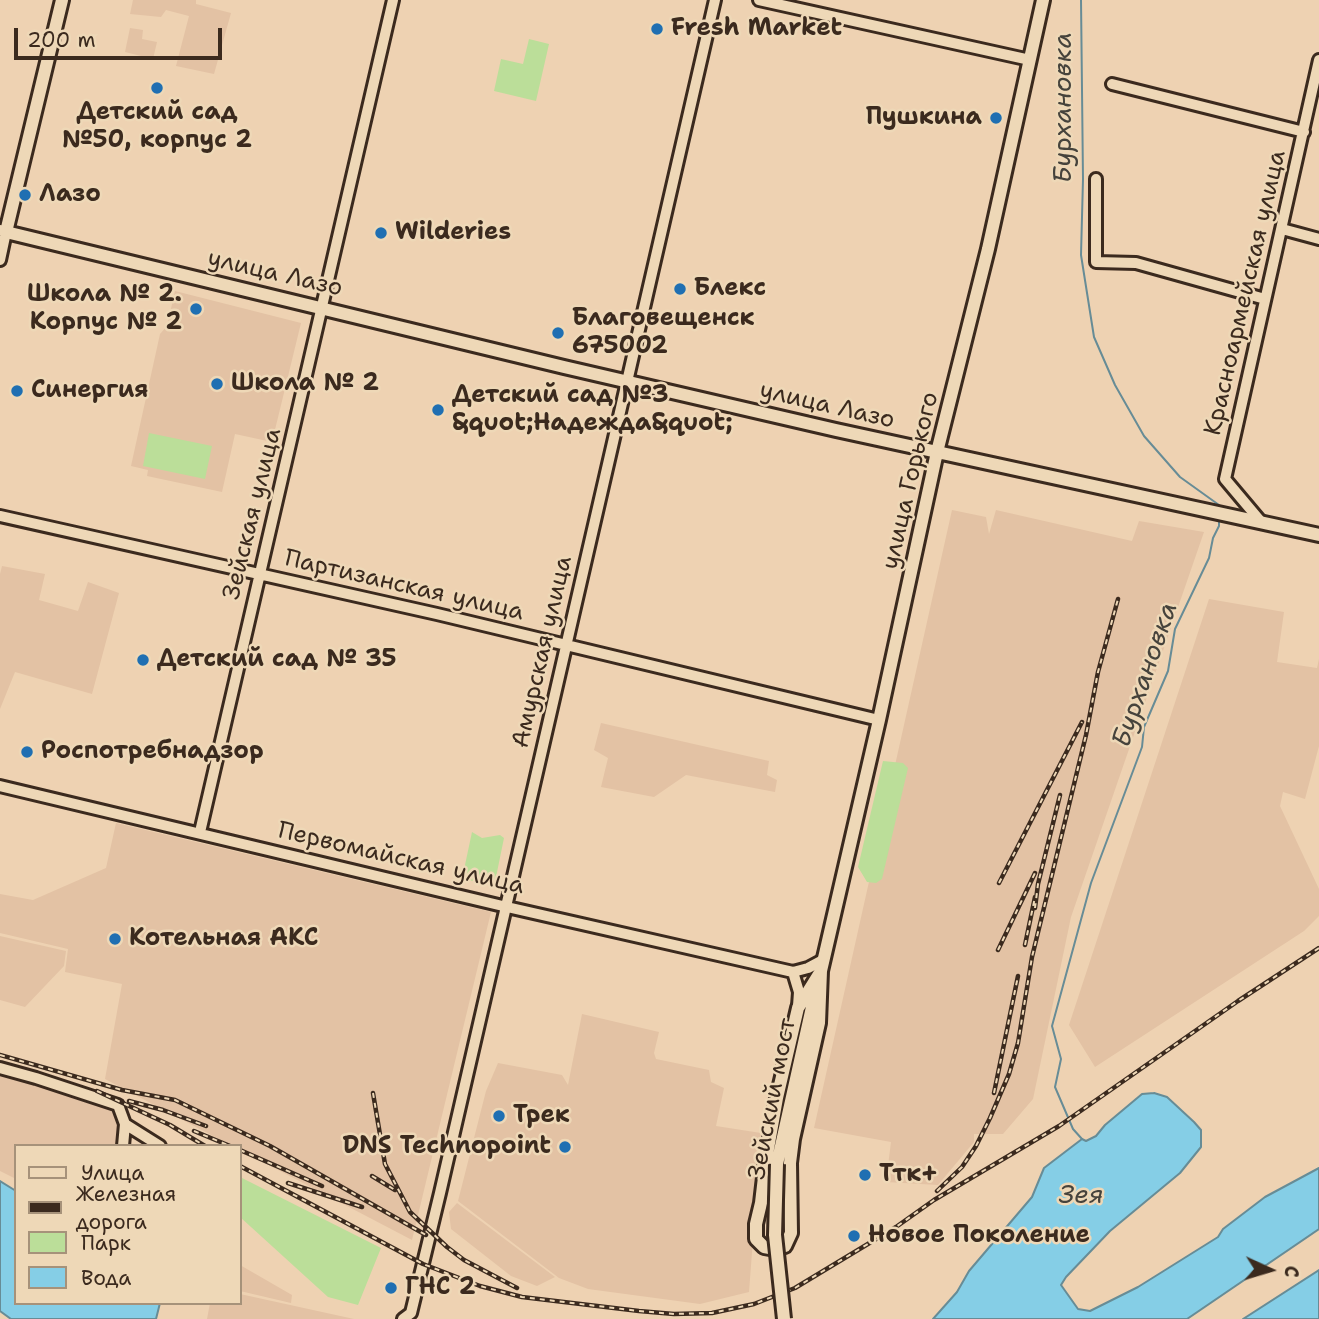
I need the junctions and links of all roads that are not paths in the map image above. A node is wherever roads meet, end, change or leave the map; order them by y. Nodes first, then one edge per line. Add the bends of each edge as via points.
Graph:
1 (62, 0) edge
2 (393, 0) edge
3 (715, 0) edge
4 (759, 0) edge
5 (1043, 0) edge
6 (1030, 60) junction
7 (1319, 60) edge
8 (1112, 84) dead end
9 (1304, 132) junction
10 (1096, 178) dead end
11 (1282, 229) junction
12 (3, 231) edge
13 (1319, 239) edge
14 (0, 260) edge
15 (1265, 299) junction
16 (324, 307) junction
17 (626, 381) junction
18 (937, 452) junction
19 (0, 516) edge
20 (1262, 523) junction
21 (1319, 534) edge
22 (260, 574) junction
23 (565, 645) junction
24 (879, 720) junction
25 (0, 786) edge
26 (201, 832) junction
27 (507, 907) junction
28 (822, 965) junction
29 (793, 972) junction
30 (798, 1009) junction
31 (0, 1068) edge
32 (124, 1124) junction
33 (123, 1144) edge
34 (157, 1144) edge
35 (407, 1316) edge
36 (784, 1319) edge

1 - 12 main road
2 - 16 street, Зейская улица
3 - 17 street, Амурская улица
4 - 6 street
5 - 6 main road, улица Горького
6 - 18 main road, улица Горького
7 - 9 street, Красноармейская улица
8 - 9 street
9 - 11 street, Красноармейская улица
10 - 15 street via 1096,262 1136,263
11 - 13 street
11 - 15 street, Красноармейская улица
12 - 14 street
12 - 16 main road, улица Лазо
15 - 20 street, Красноармейская улица via 1225,479
16 - 17 main road, улица Лазо
16 - 22 street, Зейская улица
17 - 18 main road, улица Лазо
17 - 23 street, Амурская улица
18 - 20 main road, улица Лазо
18 - 24 main road, улица Горького
19 - 22 street, Партизанская улица
20 - 21 main road, улица Лазо
22 - 23 street, Партизанская улица
22 - 26 street, Зейская улица
23 - 24 street, Партизанская улица
23 - 27 street, Амурская улица
24 - 28 main road, улица Горького
25 - 26 street, Первомайская улица
26 - 27 street, Первомайская улица
27 - 29 street, Первомайская улица
27 - 35 street, Амурская улица
28 - 29 street
28 - 30 main road, улица Горького
28 - 30 main road, улица Горького via 819,1023 790,1163 791,1233 785,1246 764,1248 756,1239 756,1224 777,1098
28 - 36 main road, Зейский мост, bridge via 777,1164 775,1235
29 - 30 street
31 - 32 street via 118,1105
32 - 33 street
32 - 34 street

